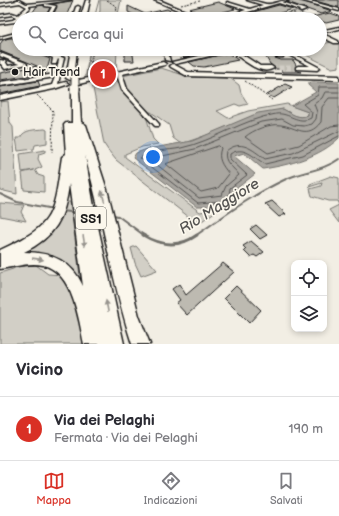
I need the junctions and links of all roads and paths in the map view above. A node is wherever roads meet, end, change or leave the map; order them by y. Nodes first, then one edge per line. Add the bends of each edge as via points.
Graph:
1 (59, 0) edge
2 (69, 0) edge
3 (88, 0) edge
4 (92, 0) edge
5 (107, 0) edge
6 (156, 0) edge
7 (239, 0) edge
8 (249, 0) edge
9 (302, 0) edge
10 (18, 1) edge
11 (190, 1) dead end
12 (200, 1) edge
13 (283, 1) edge
14 (193, 2) junction
15 (339, 4) edge
16 (0, 5) edge
17 (27, 6) junction
18 (267, 6) junction
19 (325, 6) junction
20 (78, 7) dead end
21 (115, 7) dead end
22 (117, 7) junction
23 (173, 7) junction
24 (250, 10) junction
25 (339, 10) edge
26 (18, 12) edge
27 (23, 12) edge
28 (51, 12) edge
29 (76, 12) edge
30 (85, 12) edge
31 (88, 12) edge
32 (116, 12) edge
33 (185, 12) edge
34 (244, 12) edge
35 (294, 12) edge
36 (300, 12) joint
37 (11, 14) edge
38 (0, 16) edge
39 (12, 22) edge
40 (0, 23) edge
41 (339, 28) edge
42 (327, 31) edge
43 (12, 35) edge
44 (327, 37) edge
45 (0, 38) edge
46 (336, 42) dead end
47 (0, 54) edge
48 (45, 56) edge
49 (74, 56) edge
50 (78, 56) edge
51 (92, 56) edge
52 (167, 56) edge
53 (208, 56) edge
54 (244, 56) edge
55 (294, 56) edge
56 (12, 59) junction
57 (168, 60) junction
58 (2, 62) edge
59 (54, 62) junction
60 (163, 64) junction
61 (174, 64) junction
62 (271, 68) tunnel mouth
63 (298, 68) tunnel mouth
64 (119, 74) junction
65 (58, 75) junction
66 (48, 76) junction
67 (339, 78) edge
68 (90, 79) junction
69 (45, 83) dead end
70 (0, 84) edge
71 (72, 84) junction
72 (54, 87) junction
73 (33, 91) junction
74 (0, 98) edge
75 (75, 110) junction
76 (157, 124) dead end
77 (69, 142) junction
78 (52, 152) dead end
79 (0, 257) edge
80 (0, 263) edge
81 (93, 344) edge
82 (100, 344) edge
83 (115, 344) edge
84 (141, 344) edge

1 - 2 street
1 - 17 street
3 - 30 highway
4 - 31 highway
5 - 22 path
6 - 23 street
7 - 24 street via 228,3
8 - 18 street
9 - 19 street
10 - 16 street
10 - 17 street
11 - 14 path
12 - 14 path
13 - 18 street
13 - 36 street via 304,10
14 - 23 path
15 - 19 street
17 - 26 street
17 - 27 street
17 - 28 street via 54,6
18 - 24 street
19 - 25 street
20 - 29 street
21 - 22 path
22 - 32 path
23 - 33 street
24 - 34 street
35 - 36 path
37 - 38 street
39 - 40 street via 0,29
41 - 42 street
43 - 45 street
44 - 46 street
47 - 56 street
48 - 59 street
49 - 71 highway, SS1
50 - 71 highway, SS1
51 - 68 path
52 - 57 street
53 - 61 street
54 - 62 street via 259,68
55 - 63 street via 317,68
56 - 58 street
56 - 58 street via 24,64 7,68
57 - 60 street
57 - 61 street
59 - 65 street via 62,59
59 - 66 street
60 - 61 street
60 - 64 street
61 - 67 street via 187,74
64 - 68 street
64 - 76 street via 124,89
65 - 66 street
65 - 72 street
66 - 69 street
66 - 70 street
68 - 71 street
71 - 72 street
71 - 75 highway, SS1
71 - 77 highway, SS1
72 - 73 street
73 - 74 street
73 - 78 path via 52,111
83 -> 75 highway, SS1 via 82,170
84 -> 75 highway via 131,316 102,193
77 - 79 highway via 54,221 36,239
77 -> 82 highway, SS1
80 -> 81 highway via 20,258 41,259 65,270 79,292

